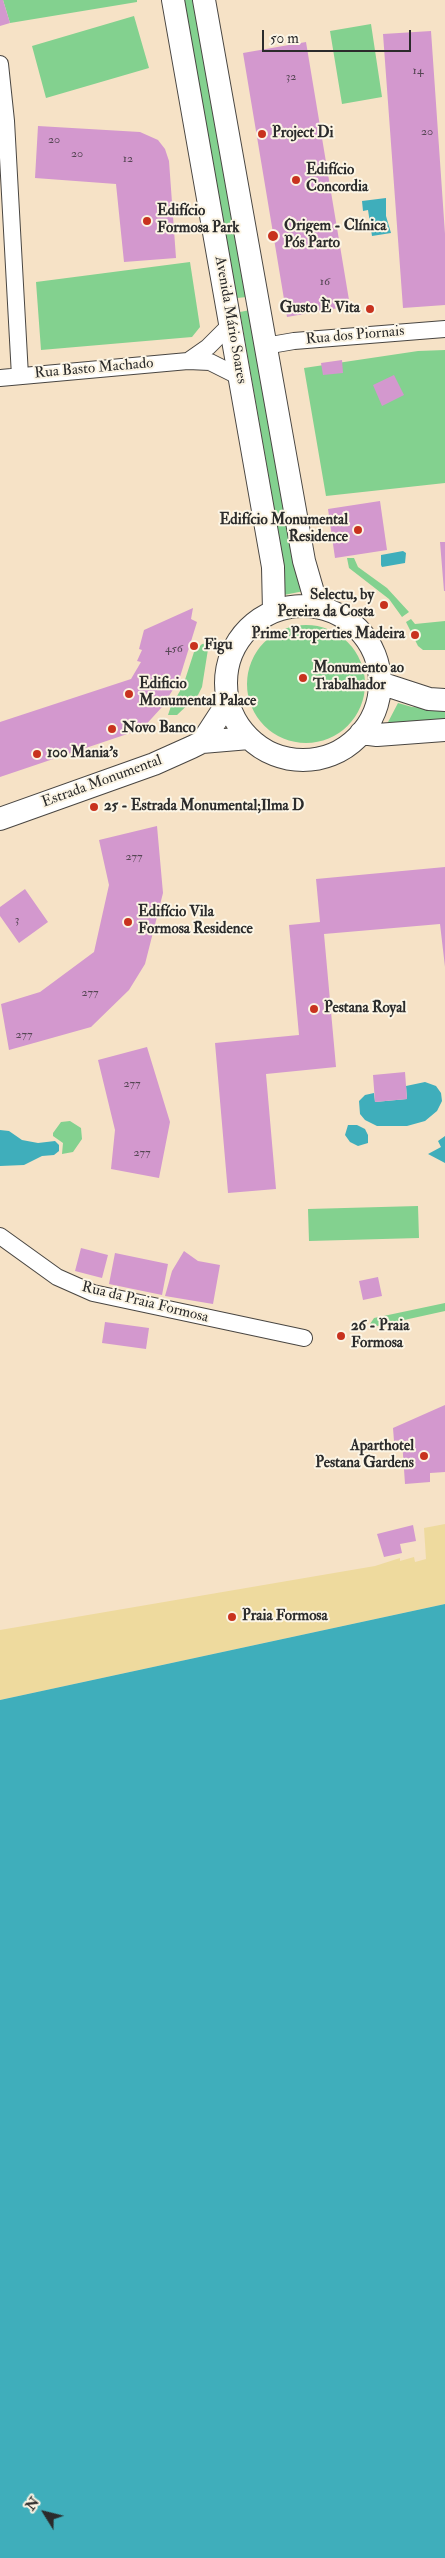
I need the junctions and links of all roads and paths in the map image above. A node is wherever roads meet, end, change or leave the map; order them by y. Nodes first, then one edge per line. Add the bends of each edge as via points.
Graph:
1 (173, 0) edge
2 (204, 0) edge
3 (0, 64) edge
4 (231, 324) junction
5 (445, 329) edge
6 (265, 346) junction
7 (188, 361) junction
8 (20, 376) junction
9 (240, 376) junction
10 (0, 378) edge
11 (317, 606) junction
12 (274, 611) junction
13 (380, 683) junction
14 (445, 700) edge
15 (228, 702) junction
16 (445, 730) edge
17 (360, 733) junction
18 (249, 738) junction
19 (202, 742) junction
20 (0, 819) edge
21 (0, 1236) edge
22 (304, 1338) dead end

1 - 4 main road, Avenida Mário Soares
2 - 6 main road, Avenida Mário Soares
3 - 8 street
4 - 7 street
4 - 9 main road, Avenida Mário Soares
5 - 6 street, Rua dos Piornais
6 - 11 main road, Avenida Mário Soares via 304,561
7 - 8 street, Rua Basto Machado
7 - 9 street, Rua Basto Machado via 210,362
8 - 10 street, Rua Basto Machado
9 - 12 main road, Avenida Mário Soares via 273,567
11 - 12 main road via 290,606
11 - 13 main road via 338,614 364,636 373,650
12 - 15 main road via 255,622 240,638 230,658 226,680
13 - 14 main road via 429,699
13 - 17 main road via 378,701
15 - 18 main road via 236,722
15 - 19 main road
16 - 17 main road via 378,735
17 - 18 main road via 345,747 306,760 285,758
18 - 19 main road, Estrada Monumental
19 - 20 main road, Estrada Monumental via 154,764
21 - 22 street, Rua da Praia Formosa via 58,1277 93,1293

